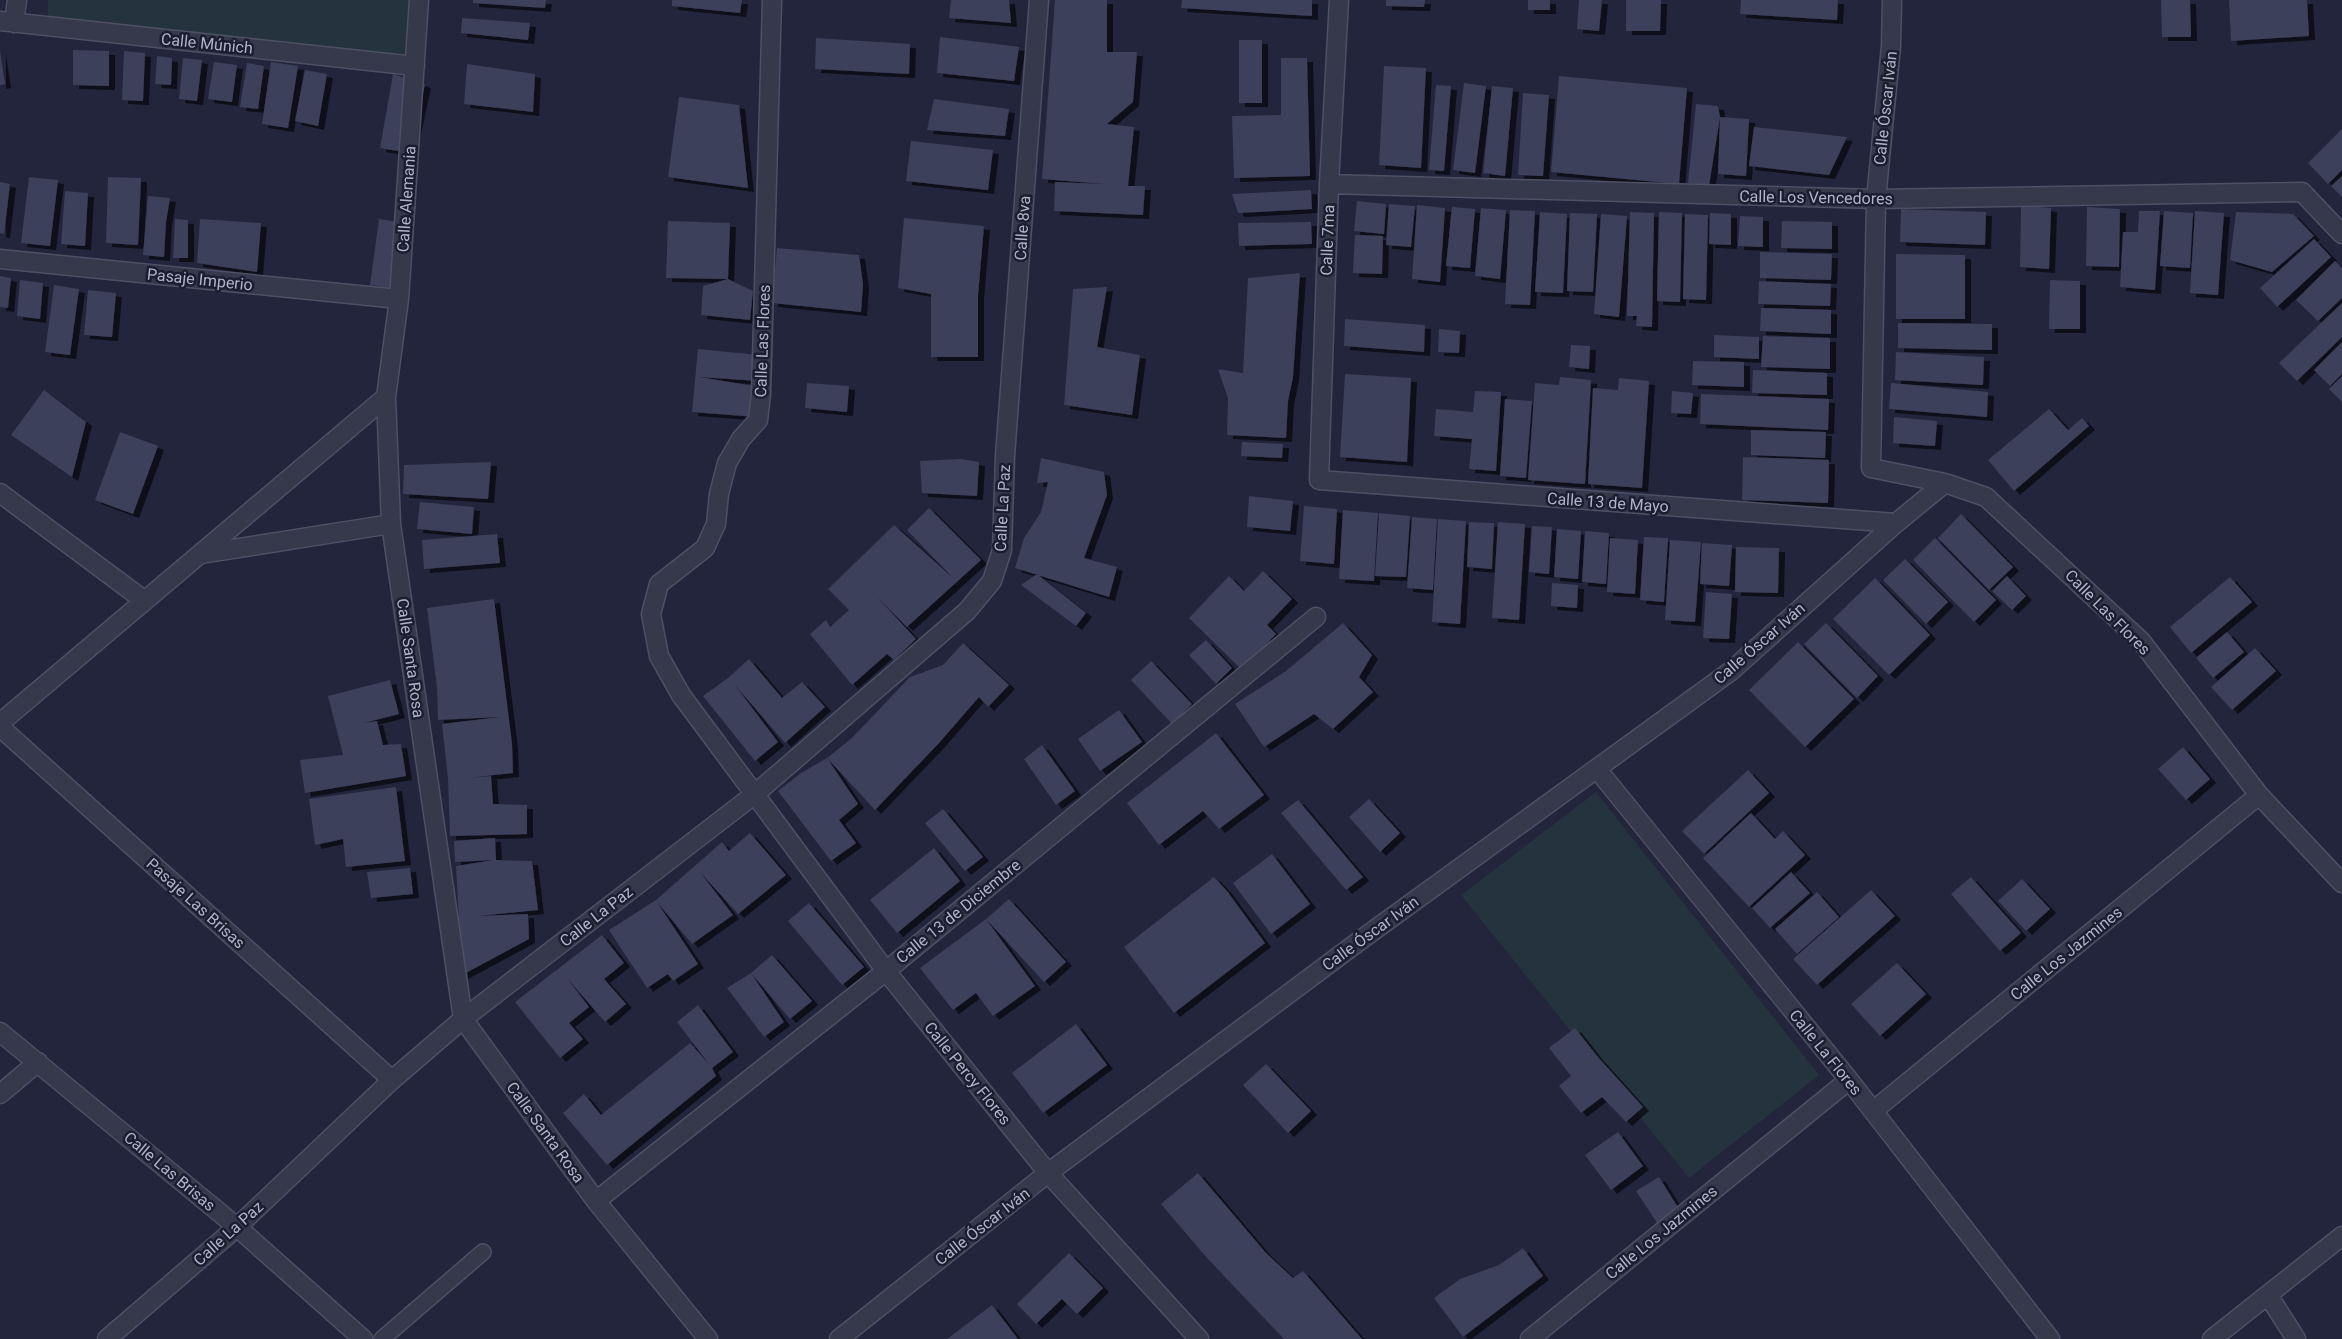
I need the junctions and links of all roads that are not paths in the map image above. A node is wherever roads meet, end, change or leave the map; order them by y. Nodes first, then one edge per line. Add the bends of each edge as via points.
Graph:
1 (16, 0) edge
2 (419, 0) edge
3 (772, 0) edge
4 (1039, 0) edge
5 (1339, 0) edge
6 (1892, 0) edge
7 (7, 22) edge
8 (415, 66) junction
9 (1329, 184) junction
10 (1876, 199) junction
11 (2342, 234) edge
12 (0, 259) edge
13 (399, 299) junction
14 (386, 397) junction
15 (1005, 456) joint
16 (1871, 468) joint
17 (1319, 480) joint
18 (1945, 483) junction
19 (0, 493) edge
20 (1896, 523) junction
21 (391, 524) junction
22 (200, 555) junction
23 (145, 601) junction
24 (1316, 617) dead end
25 (0, 725) edge
26 (1597, 769) junction
27 (755, 794) junction
28 (2259, 795) junction
29 (2342, 884) edge
30 (886, 971) junction
31 (463, 1018) junction
32 (0, 1032) edge
33 (38, 1062) junction
34 (392, 1080) junction
35 (1849, 1080) junction
36 (0, 1094) edge
37 (1872, 1112) junction
38 (1048, 1173) junction
39 (596, 1201) junction
40 (237, 1227) junction
41 (2342, 1236) edge
42 (483, 1252) dead end
43 (2268, 1295) junction
44 (107, 1339) edge
45 (363, 1339) edge
46 (382, 1339) edge
47 (708, 1339) edge
48 (839, 1339) edge
49 (1199, 1339) edge
50 (1530, 1339) edge
51 (2050, 1339) edge
52 (2212, 1339) edge
53 (2296, 1339) edge

1 - 7 street
2 - 8 street, Calle Alemania
3 - 27 street, Calle Las Flores via 758,420 727,463 716,524 705,548 658,584 651,614 659,656 681,695
4 - 15 street, Calle 8va
5 - 9 street, Calle 7ma
6 - 10 street, Calle Óscar Iván
7 - 8 street, Calle Múnich
8 - 13 street, Calle Alemania
9 - 10 street, Calle Los Vencedores
9 - 17 street, Calle 7ma
10 - 11 street, Calle Los Vencedores via 2302,192
10 - 16 street, Calle Óscar Iván
12 - 13 street, Pasaje Imperio
13 - 14 street, Calle Alemania
14 - 21 street, Calle Santa Rosa
14 - 22 street
15 - 27 street, Calle La Paz via 1002,550 992,580 968,611
16 - 18 street, Calle Las Flores
17 - 20 street, Calle 13 de Mayo
18 - 20 street, Calle Óscar Iván
18 - 28 street, Calle Las Flores via 1986,496 2141,641
19 - 23 street
20 - 26 street, Calle Óscar Iván via 1731,671
21 - 22 street
21 - 31 street, Calle Santa Rosa
22 - 23 street
23 - 25 street
24 - 30 street, Calle 13 de Diciembre
25 - 34 street, Pasaje Las Brisas
26 - 35 street, Calle La Flores
26 - 38 street, Calle Óscar Iván
27 - 30 street, Calle Percy Flores
27 - 31 street, Calle La Paz
28 - 29 street, Calle Las Flores
28 - 37 street, Calle Los Jazmines
30 - 38 street, Calle Percy Flores
30 - 39 street, Calle 13 de Diciembre
31 - 34 street, Calle La Paz
31 - 39 street, Calle Santa Rosa
32 - 33 street, Calle Las Brisas
33 - 36 street
33 - 40 street, Calle Las Brisas
34 - 40 street, Calle La Paz
35 - 37 street, Calle La Flores
35 - 50 street, Calle Los Jazmines
37 - 51 street, Calle La Flores
38 - 48 street, Calle Óscar Iván
38 - 49 street, Calle Percy Flores
39 - 47 street, Calle Santa Rosa
40 - 44 street, Calle La Paz
40 - 45 street, Calle Las Brisas
41 - 43 street
42 - 46 lane
43 - 52 street
43 - 53 street

